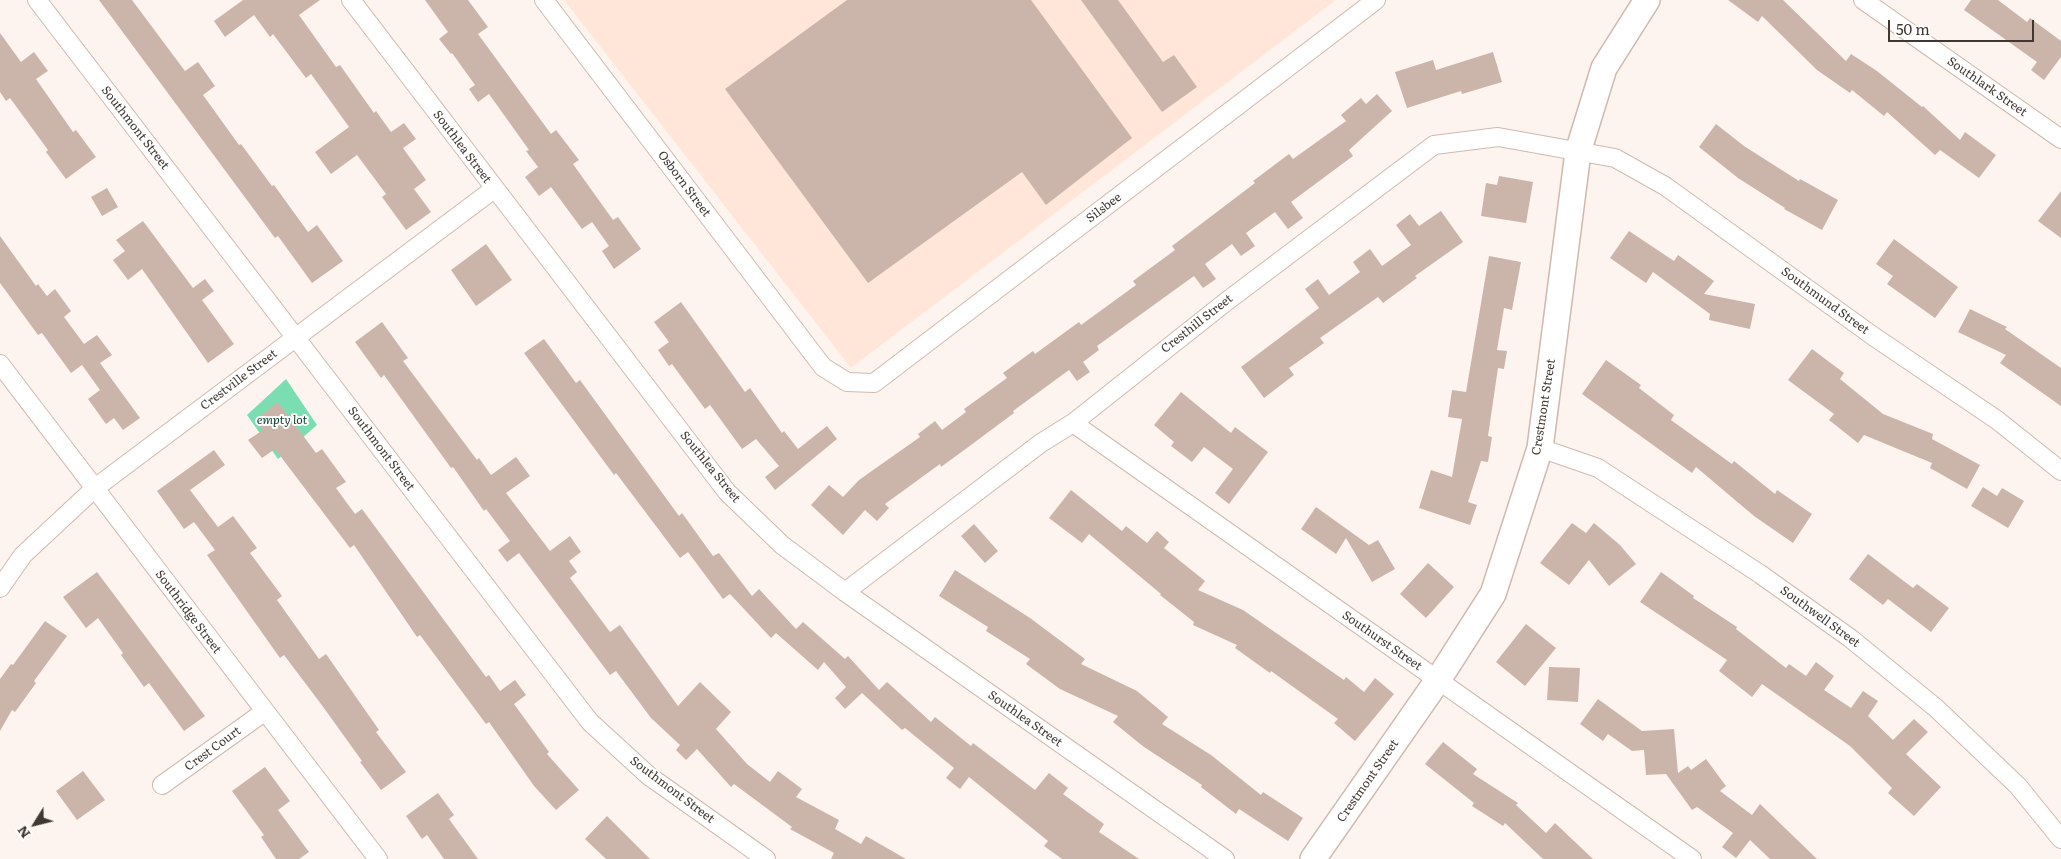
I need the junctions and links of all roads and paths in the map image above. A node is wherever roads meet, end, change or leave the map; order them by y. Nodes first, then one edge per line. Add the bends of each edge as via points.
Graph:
1 (37, 0) edge
2 (351, 0) edge
3 (544, 0) edge
4 (1376, 0) edge
5 (1647, 0) edge
6 (1863, 0) edge
7 (2061, 139) edge
8 (1578, 152) junction
9 (494, 189) junction
10 (296, 338) junction
11 (0, 364) edge
12 (823, 367) joint
13 (1072, 423) junction
14 (1540, 448) junction
15 (2061, 472) edge
16 (94, 488) junction
17 (0, 588) edge
18 (845, 592) junction
19 (1438, 680) junction
20 (264, 712) junction
21 (162, 785) dead end
22 (2061, 839) edge
23 (378, 859) edge
24 (766, 859) edge
25 (1225, 859) edge
26 (1312, 859) edge
27 (1692, 859) edge

1 - 10 street, Southmont Street
2 - 9 street, Southlea Street
3 - 12 street, Osborn Street
4 - 12 street, Silsbee via 874,383 847,382
5 - 8 street, Crestmont Street via 1604,68
6 - 7 street, Southlark Street
8 - 13 street, Cresthill Street via 1498,137 1434,145
8 - 14 street, Crestmont Street
8 - 15 street, Southmund Street via 1615,158 1665,186 1873,336 1997,420
9 - 10 street, Crestville Street
9 - 18 street, Southlea Street via 727,492 782,545
10 - 16 street, Crestville Street
10 - 24 street, Southmont Street via 590,722 649,776
11 - 16 street, Southridge Street
13 - 18 street, Cresthill Street
13 - 19 street, Southurst Street
14 - 19 street, Crestmont Street via 1493,594
14 - 22 street, Southwell Street via 1598,468 1760,574 1850,638 1936,708 2018,786
16 - 17 street, Crestville Street via 23,554
16 - 20 street, Southridge Street
18 - 25 street, Southlea Street
19 - 26 street, Crestmont Street
19 - 27 street, Southurst Street
20 - 21 street, Crest Court
20 - 23 street, Southridge Street

